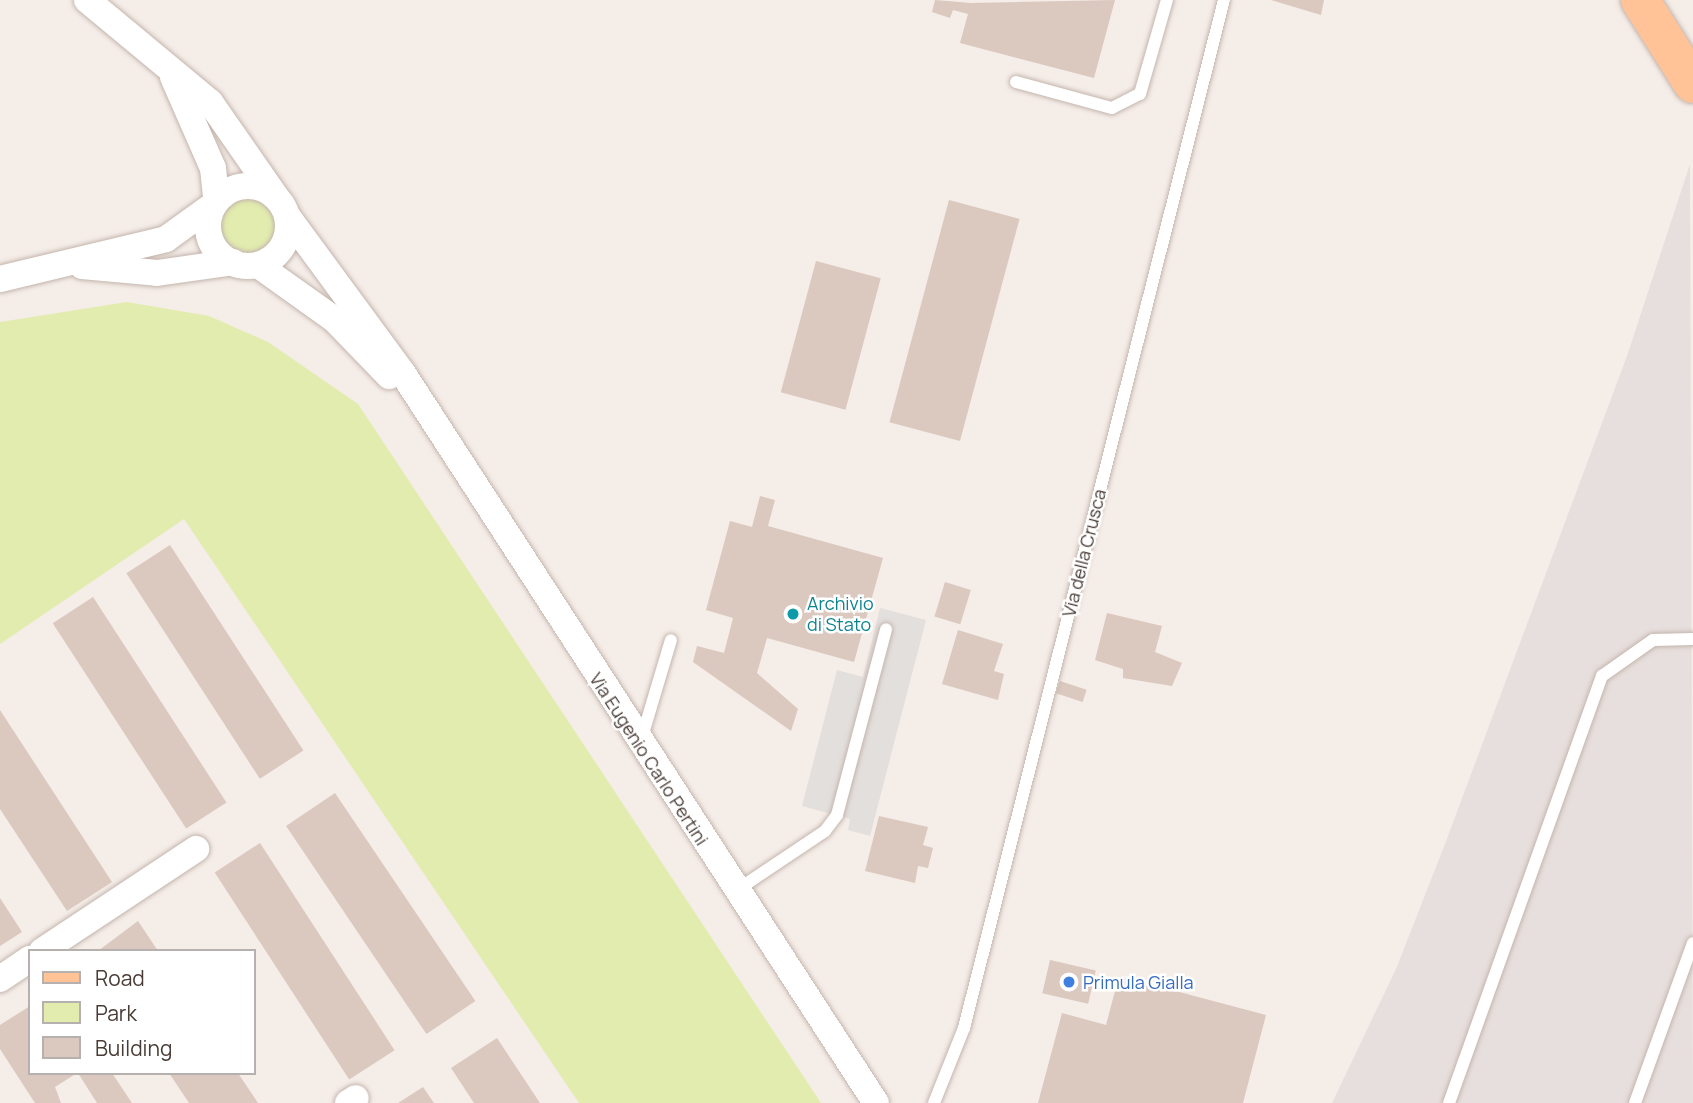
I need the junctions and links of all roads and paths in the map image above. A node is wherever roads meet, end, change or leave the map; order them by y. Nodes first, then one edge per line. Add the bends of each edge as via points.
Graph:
1 (86, 0) edge
2 (1167, 0) edge
3 (1224, 0) edge
4 (1640, 0) edge
5 (168, 66) junction
6 (1016, 82) dead end
7 (1693, 84) edge
8 (212, 203) junction
9 (282, 207) junction
10 (245, 263) junction
11 (69, 264) junction
12 (0, 279) edge
13 (425, 413) junction
14 (886, 629) dead end
15 (1690, 638) edge
16 (671, 640) dead end
17 (640, 745) junction
18 (196, 849) dead end
19 (736, 891) junction
20 (1693, 943) edge
21 (45, 949) edge
22 (28, 960) edge
23 (0, 979) edge
24 (876, 1103) edge
25 (934, 1103) edge
26 (1448, 1103) edge
27 (1635, 1103) edge

1 - 5 street, Via Eugenio Carlo Pertini
2 - 6 lane via 1140,94 1112,108
3 - 25 lane, Via della Crusca via 964,1028
4 - 7 main road
5 - 8 street, Via Eugenio Carlo Pertini via 197,123
5 - 9 street, Via Eugenio Carlo Pertini via 210,102
8 - 9 street via 254,186
8 - 10 street via 209,235
8 - 11 street via 166,239
9 - 10 street via 279,251
9 - 13 street, Via Eugenio Carlo Pertini
10 - 11 street via 157,273
10 - 13 street, Via Eugenio Carlo Pertini via 335,320
11 - 12 street
13 - 17 street, Via Eugenio Carlo Pertini
14 - 19 lane via 837,815 825,831
15 - 26 lane via 1633,649 1602,676
16 - 17 lane
17 - 19 street, Via Eugenio Carlo Pertini
18 - 21 street
19 - 24 street, Via Eugenio Carlo Pertini
20 - 27 lane
22 - 23 street

